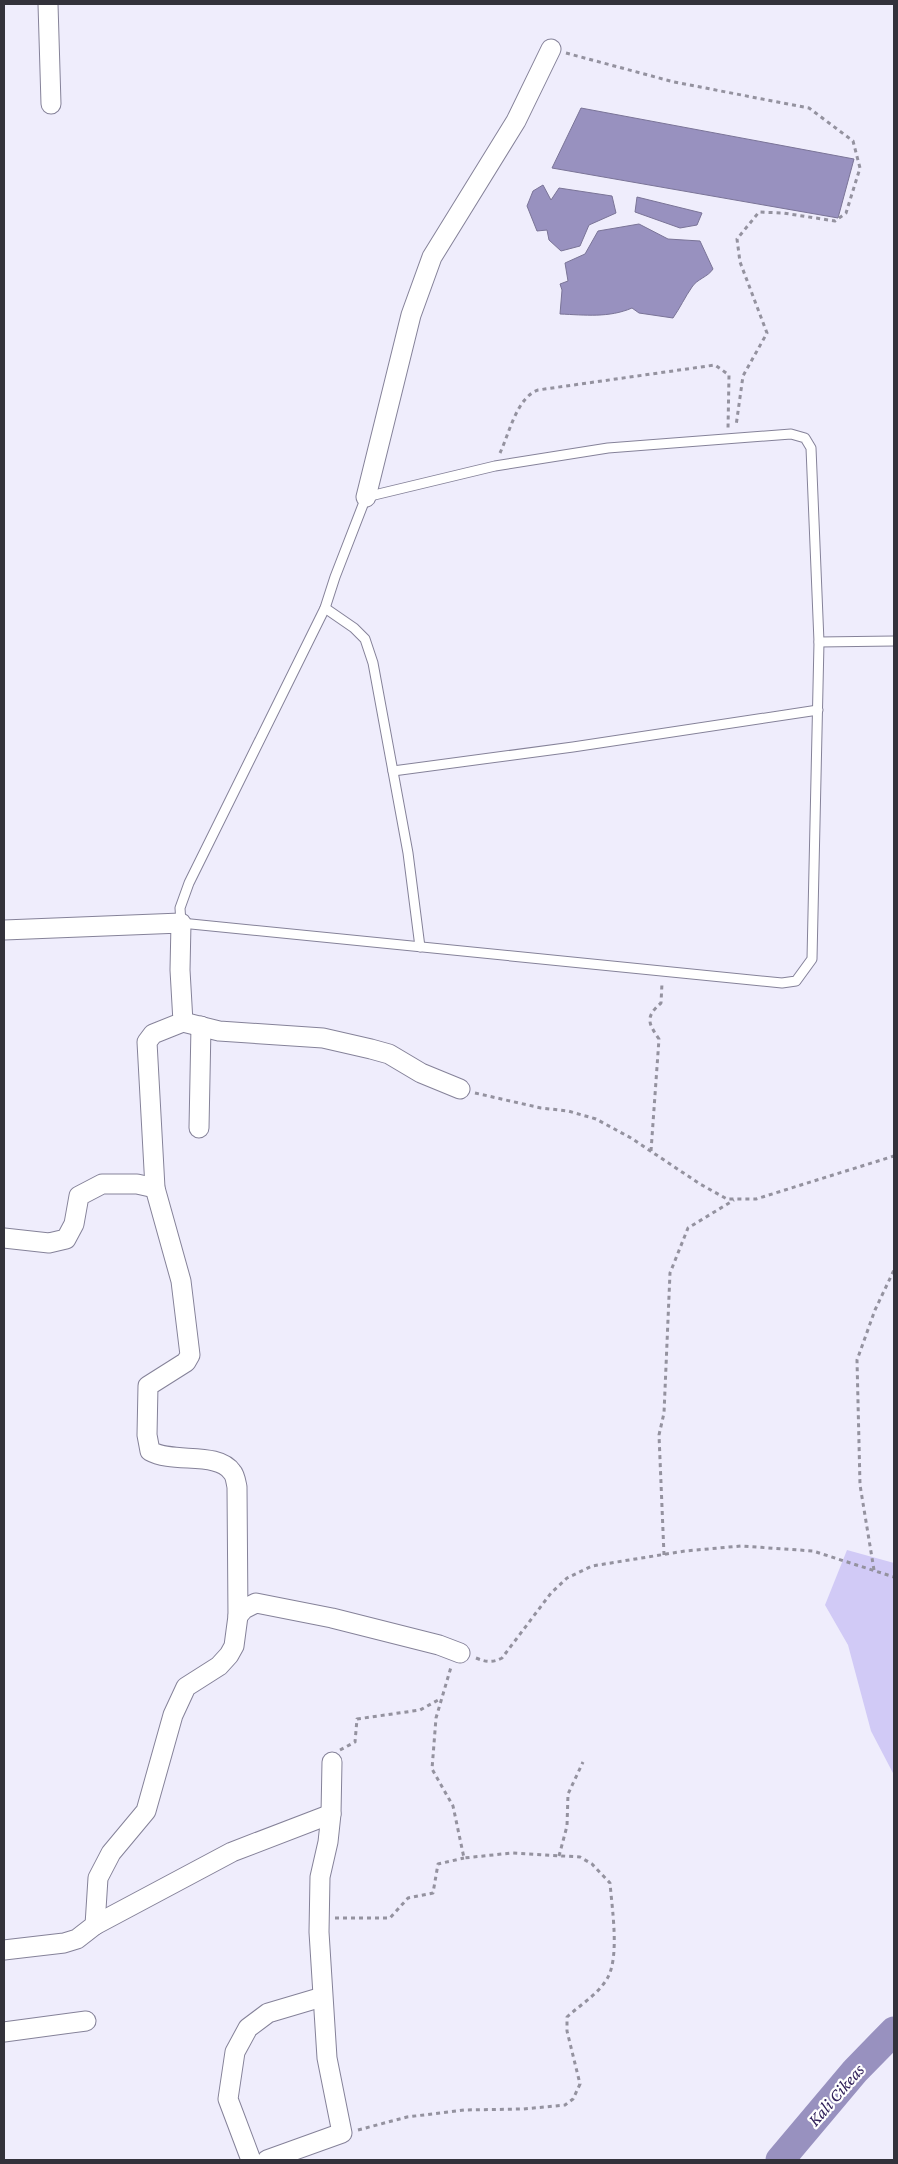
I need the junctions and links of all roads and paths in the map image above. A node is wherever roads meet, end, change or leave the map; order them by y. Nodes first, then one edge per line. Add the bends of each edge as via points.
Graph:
1 (48, 4) edge
2 (551, 49) joint
3 (50, 104) dead end
4 (731, 438) junction
5 (495, 466) junction
6 (366, 497) junction
7 (325, 608) junction
8 (894, 641) edge
9 (819, 642) junction
10 (818, 710) junction
11 (393, 771) junction
12 (181, 923) junction
13 (4, 930) edge
14 (420, 947) junction
15 (663, 972) junction
16 (192, 1024) junction
17 (460, 1088) joint
18 (199, 1128) dead end
19 (652, 1152) junction
20 (894, 1156) edge
21 (155, 1188) junction
22 (735, 1200) junction
23 (4, 1238) edge
24 (894, 1270) edge
25 (664, 1555) junction
26 (874, 1571) junction
27 (894, 1577) edge
28 (238, 1616) junction
29 (460, 1652) junction
30 (441, 1699) junction
31 (332, 1762) joint
32 (583, 1762) dead end
33 (331, 1814) junction
34 (559, 1856) junction
35 (464, 1858) junction
36 (319, 1918) junction
37 (95, 1925) junction
38 (4, 1950) edge
39 (322, 1996) junction
40 (86, 2022) dead end
41 (4, 2032) edge
42 (342, 2133) junction
43 (251, 2160) edge
44 (267, 2160) edge

1 - 3 street
2 - 4 path via 674,82 809,108 853,141 860,168 846,213 835,221 759,212 737,239 740,262 767,333 743,376
2 - 6 street via 516,121 446,232 427,269 411,315
4 - 5 lane via 608,448
4 - 5 path via 728,375 714,365 529,393 522,401
4 - 9 lane via 790,434 805,438 811,448
5 - 6 lane
6 - 7 lane
7 - 11 lane via 364,639 373,663
7 - 12 lane via 189,883 180,908
8 - 9 lane
9 - 10 lane
10 - 11 lane
10 - 15 lane via 812,959 796,981 782,983
11 - 14 lane
12 - 13 street
12 - 14 lane
12 - 16 street via 180,970
14 - 15 lane
15 - 19 path via 661,1003 649,1021 659,1040
16 - 17 street via 219,1031 323,1038 371,1049 389,1054 421,1073
16 - 18 street
16 - 21 street via 154,1034 147,1042
17 - 19 path via 596,1119
19 - 22 path via 700,1184
20 - 22 path via 761,1198
21 - 23 street via 137,1184 102,1184 79,1196 74,1224 66,1239 49,1243
21 - 28 street via 181,1281 190,1355 186,1362 148,1386 147,1436 150,1451 159,1456 222,1462 233,1472 237,1487
22 - 25 path via 688,1228 670,1274 664,1414 659,1435
24 - 26 path via 857,1360 860,1485
25 - 26 path via 741,1546 804,1550
25 - 29 path via 592,1566 567,1578 502,1658 486,1662
26 - 27 path
28 - 29 street via 256,1603 332,1618
28 - 37 street via 234,1646 229,1655 219,1666 186,1687 173,1714 146,1811 111,1853 98,1878
29 - 30 path via 450,1668
30 - 31 path via 420,1710 357,1719 355,1742 338,1751
30 - 35 path via 436,1718 432,1769 453,1806
31 - 33 street
32 - 34 path via 568,1794 568,1826
33 - 36 street via 320,1877
33 - 37 street via 232,1852
34 - 35 path via 512,1853
34 - 42 path via 580,1857 592,1864 610,1883 614,1954 608,1978 568,2017 567,2031 580,2084 573,2099 566,2105 464,2110 407,2117
35 - 36 path via 438,1864 433,1893 408,1898 390,1918
36 - 39 street
37 - 38 street via 77,1939 64,1943
39 - 42 street via 330,2078
39 - 43 street via 268,2013 248,2028 235,2052 228,2099
40 - 41 street
42 - 44 street

